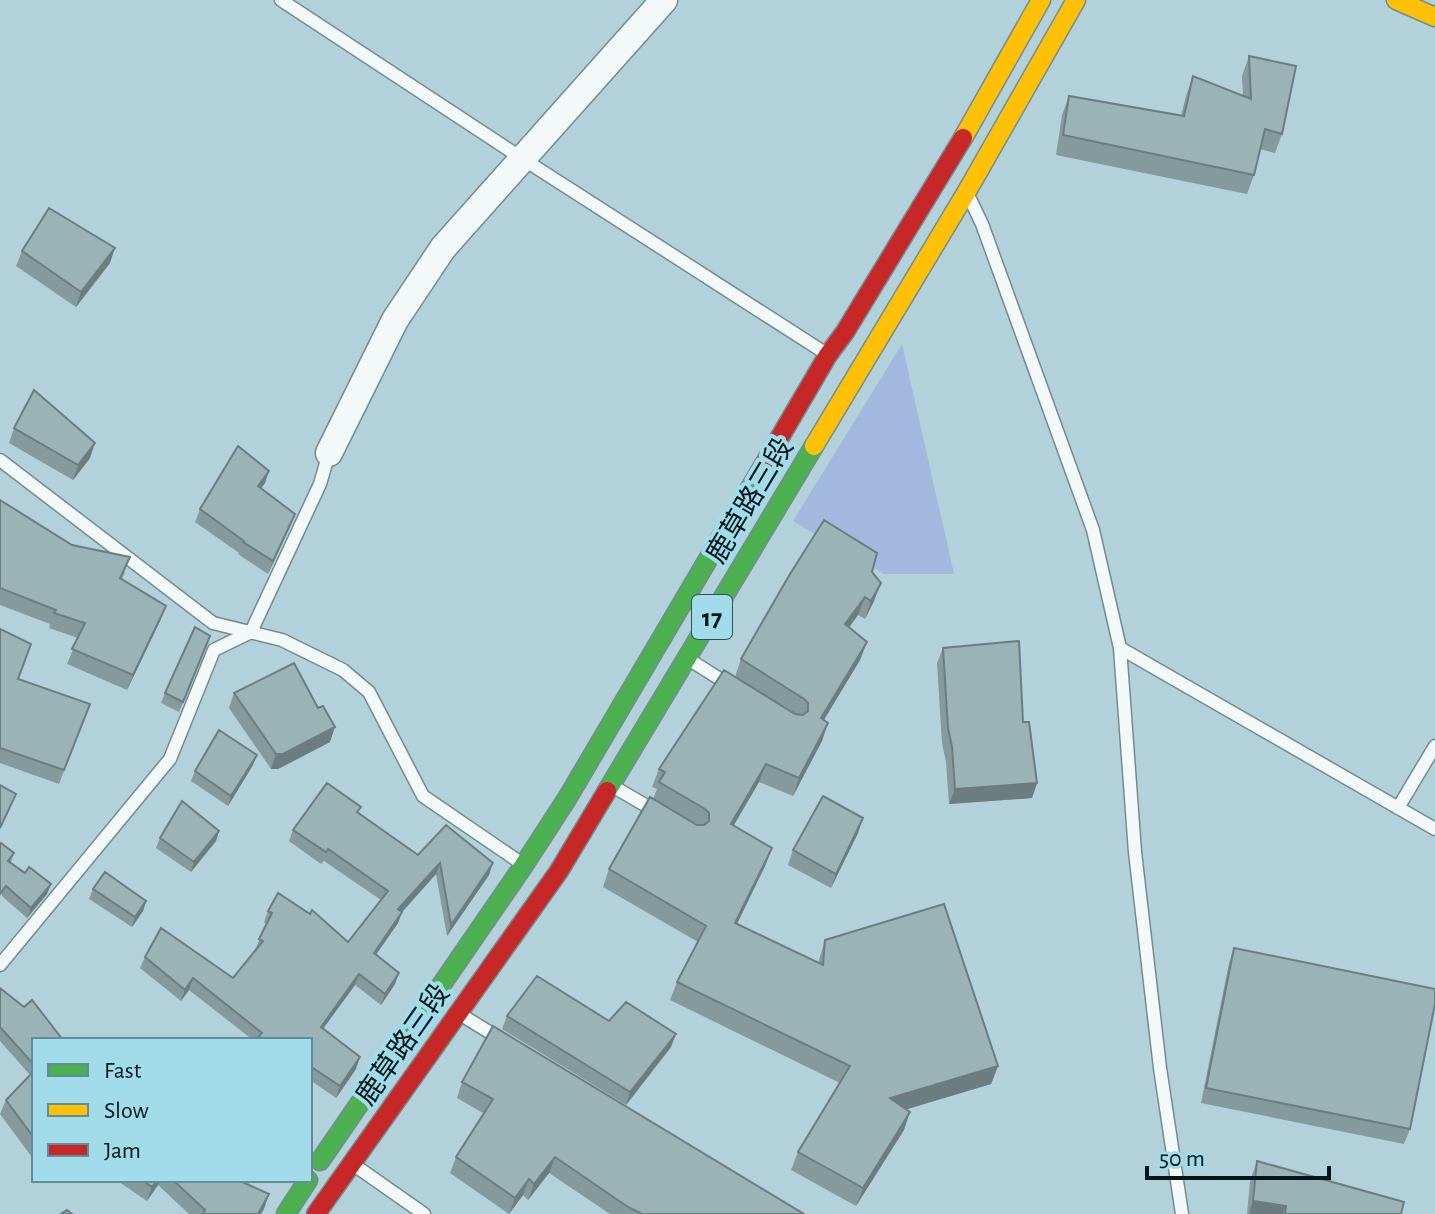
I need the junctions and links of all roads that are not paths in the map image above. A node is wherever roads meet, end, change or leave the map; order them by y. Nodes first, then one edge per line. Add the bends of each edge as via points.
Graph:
1 (281, 0) edge
2 (664, 0) edge
3 (1041, 0) edge
4 (1076, 0) edge
5 (1396, 0) edge
6 (1435, 17) edge
7 (523, 159) junction
8 (966, 193) junction
9 (828, 355) junction
10 (329, 453) joint
11 (0, 460) edge
12 (251, 632) junction
13 (1120, 648) junction
14 (674, 649) junction
15 (740, 691) edge
16 (1435, 746) edge
17 (586, 766) junction
18 (611, 785) junction
19 (1398, 808) junction
20 (671, 821) edge
21 (1435, 829) edge
22 (524, 865) junction
23 (0, 965) edge
24 (433, 997) junction
25 (458, 1013) junction
26 (510, 1045) edge
27 (352, 1163) junction
28 (312, 1174) edge
29 (306, 1182) edge
30 (286, 1214) edge
31 (316, 1214) edge
32 (424, 1214) edge
33 (1182, 1214) edge

1 - 7 lane
2 - 7 street
3 - 9 main road, 鹿草路三段 / 17 via 942,174
4 - 8 main road, 鹿草路三段 / 17
5 - 6 main road
7 - 9 lane
7 - 10 street via 443,248 395,320
8 - 13 lane via 982,224 1093,530
8 - 14 main road, 鹿草路三段 / 17
9 - 14 main road, 鹿草路三段 / 17
10 - 12 lane via 320,484
11 - 12 lane via 213,623
12 - 22 lane via 282,640 343,670 369,692 423,796
12 - 23 lane via 214,650 170,759
13 - 19 lane
13 - 33 lane via 1135,852
14 - 15 lane
14 - 17 main road, 鹿草路三段 / 17
14 - 18 main road, 鹿草路三段 / 17
16 - 19 lane
17 - 18 lane
17 - 22 main road, 鹿草路三段 / 17
18 - 20 lane
18 - 25 main road, 鹿草路三段 / 17 via 559,871
19 - 21 lane
22 - 24 main road, 鹿草路三段 / 17
24 - 25 lane
24 - 28 main road, 鹿草路三段 / 17
25 - 26 lane
25 - 27 main road, 鹿草路三段 / 17
27 - 31 main road, 鹿草路三段 / 17
27 - 32 lane
29 - 30 main road, 鹿草路三段 / 17

